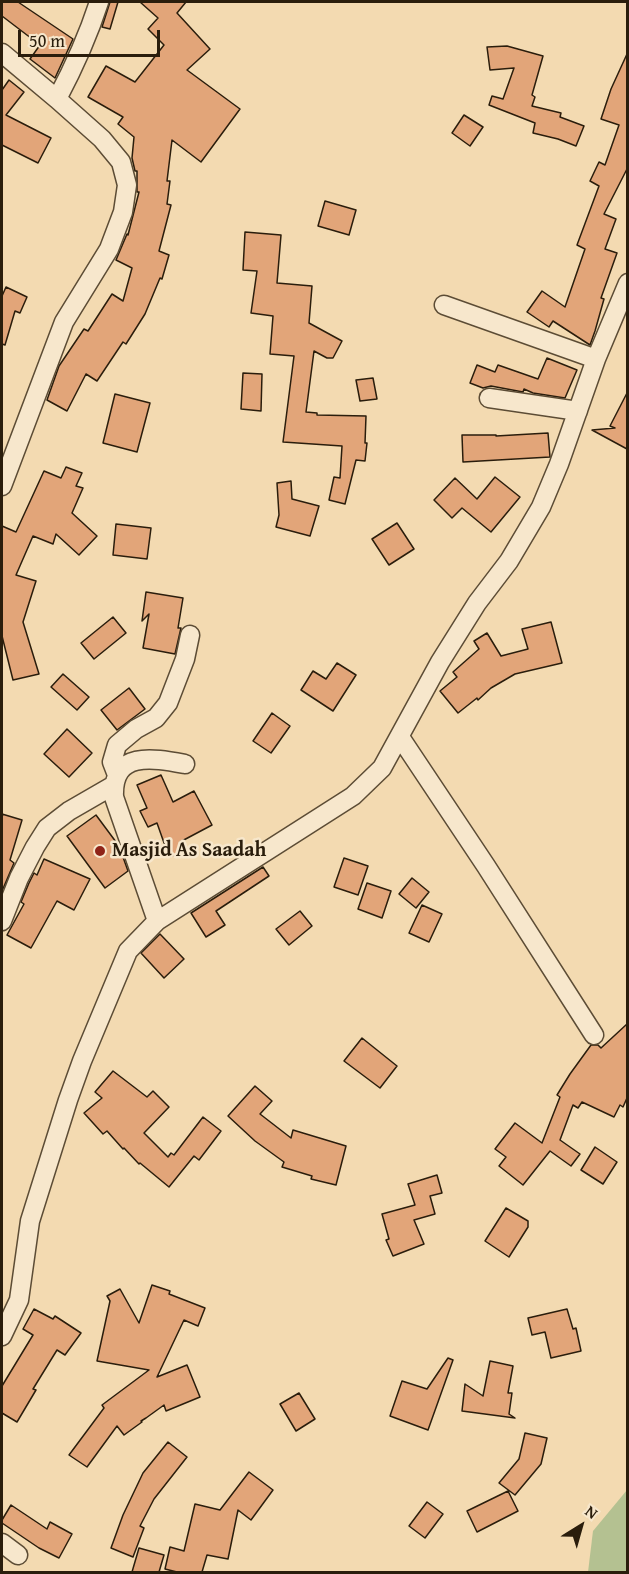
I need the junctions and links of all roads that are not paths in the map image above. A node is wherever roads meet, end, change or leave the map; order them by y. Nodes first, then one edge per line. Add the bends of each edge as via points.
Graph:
1 (99, 2) edge
2 (2, 53) edge
3 (57, 99) junction
4 (627, 283) edge
5 (444, 305) dead end
6 (596, 358) junction
7 (489, 398) dead end
8 (578, 411) junction
9 (2, 486) edge
10 (190, 635) dead end
11 (400, 737) junction
12 (185, 764) dead end
13 (115, 780) junction
14 (2, 921) edge
15 (157, 921) junction
16 (594, 1035) dead end
17 (2, 1336) edge
18 (2, 1543) edge
19 (18, 1555) dead end

1 - 3 street via 85,44
2 - 3 street
3 - 9 street via 102,139 121,162 127,185 123,213 109,249 64,322
4 - 6 street
5 - 6 street
6 - 8 street
7 - 8 street
8 - 11 street via 541,507 440,662
10 - 13 street via 168,703 156,718 117,745 112,762
11 - 15 street via 382,768 353,796
11 - 16 street
12 - 13 street via 155,758 132,761
13 - 14 street via 47,828 19,878
13 - 15 street via 114,797
15 - 17 street via 128,951 82,1061 30,1221 19,1300
18 - 19 street

